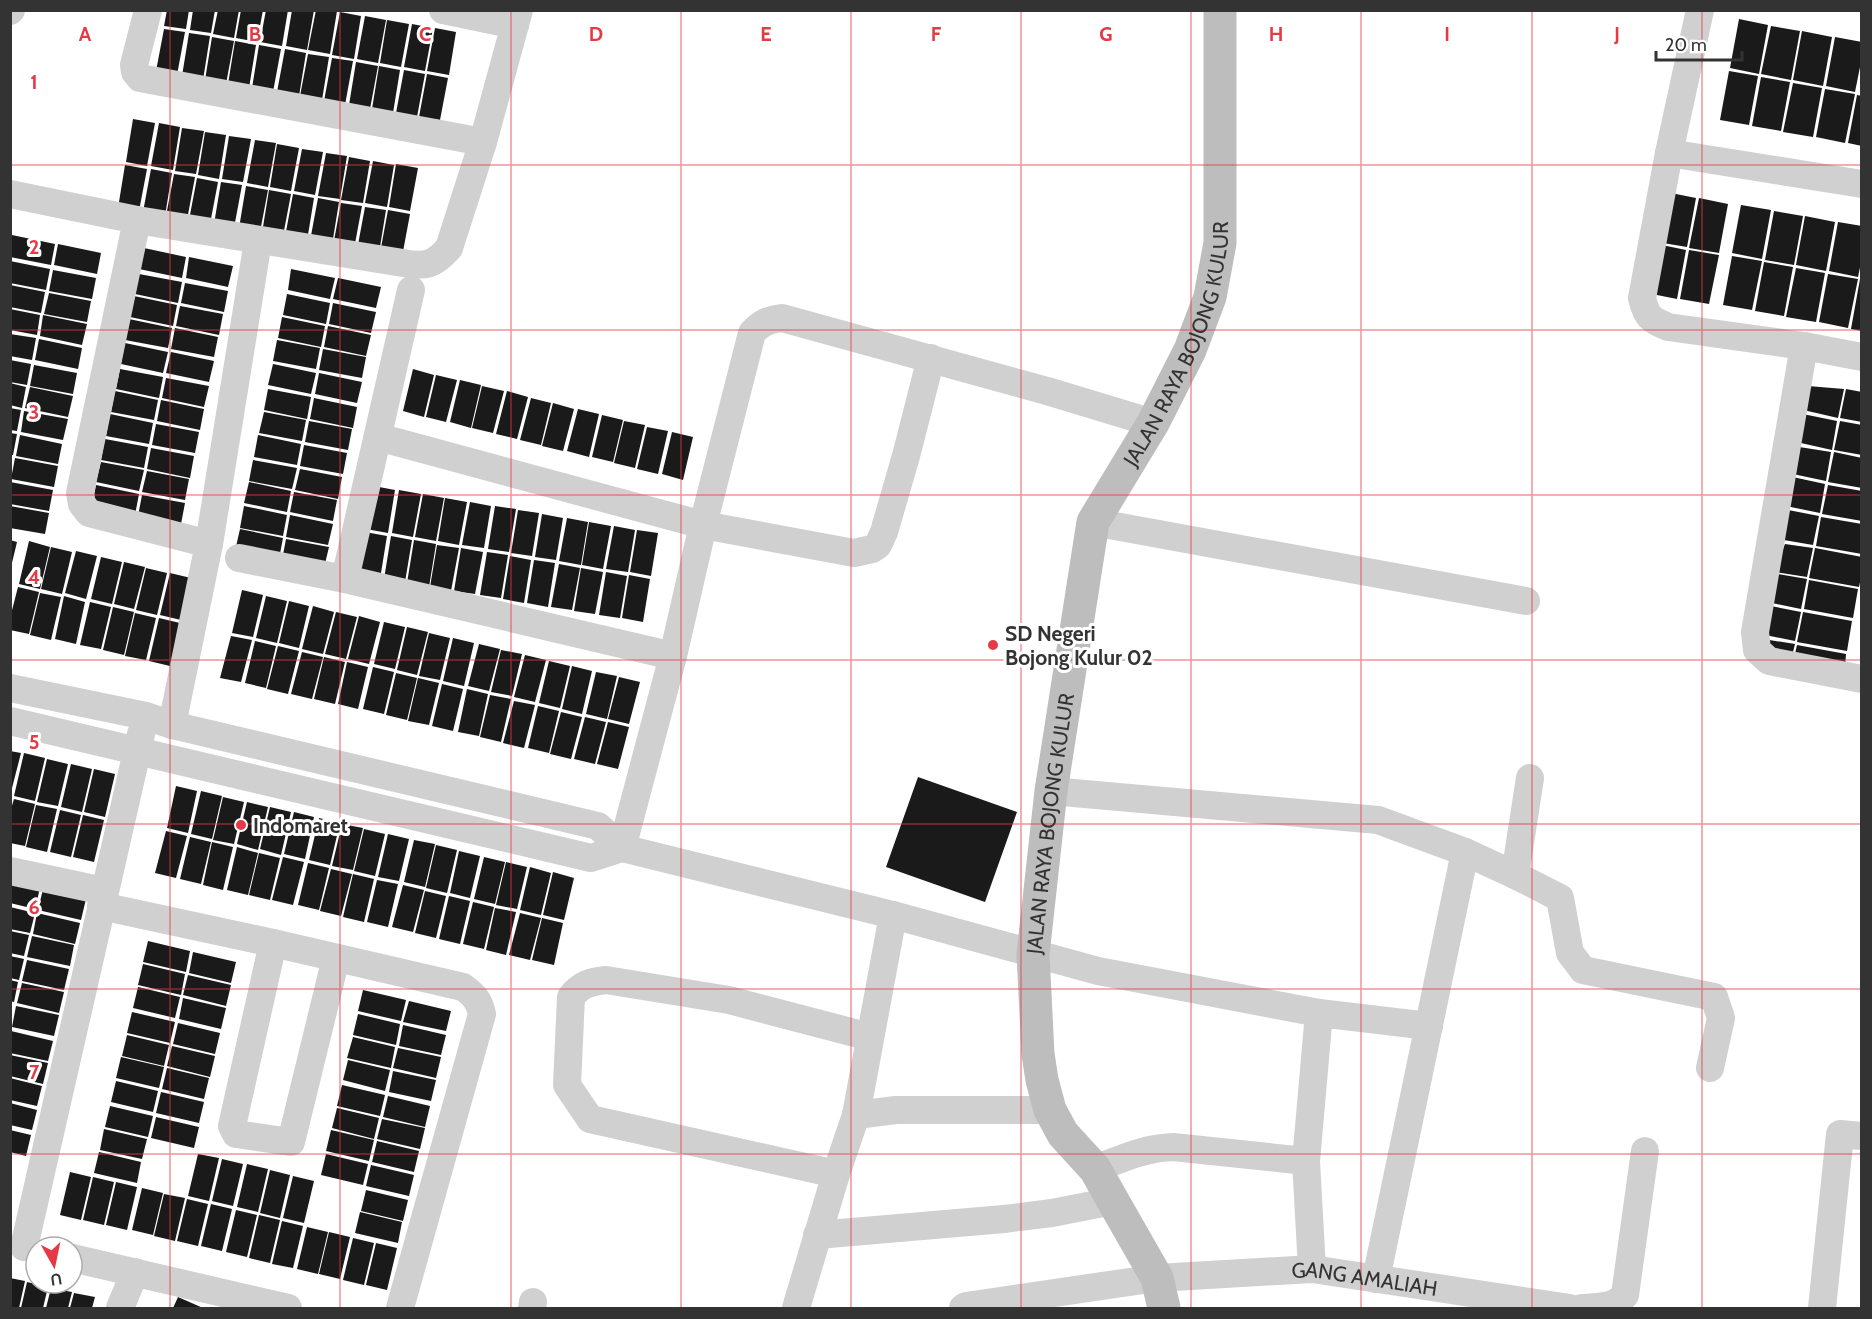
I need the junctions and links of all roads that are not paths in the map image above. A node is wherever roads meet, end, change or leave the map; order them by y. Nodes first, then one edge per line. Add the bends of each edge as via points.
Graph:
1 (148, 10) edge
2 (443, 10) edge
3 (1220, 10) edge
4 (1700, 10) edge
5 (517, 18) edge
6 (483, 142) junction
7 (1669, 153) junction
8 (1862, 184) edge
9 (10, 194) edge
10 (137, 220) junction
11 (258, 241) junction
12 (411, 290) dead end
13 (1804, 346) junction
14 (1862, 357) edge
15 (931, 358) junction
16 (1153, 423) junction
17 (378, 437) junction
18 (1093, 522) junction
19 (702, 525) junction
20 (209, 544) junction
21 (239, 558) dead end
22 (345, 579) junction
23 (1526, 601) dead end
24 (673, 656) junction
25 (1862, 679) edge
26 (10, 688) edge
27 (10, 721) edge
28 (159, 721) junction
29 (136, 752) junction
30 (1530, 778) dead end
31 (1051, 791) junction
32 (622, 848) junction
33 (1465, 852) junction
34 (10, 871) edge
35 (1515, 875) junction
36 (103, 898) junction
37 (893, 915) junction
38 (273, 943) junction
39 (1033, 954) junction
40 (336, 958) junction
41 (1319, 1013) junction
42 (1429, 1026) junction
43 (870, 1037) junction
44 (1710, 1068) dead end
45 (1050, 1110) junction
46 (856, 1115) junction
47 (1862, 1136) edge
48 (1645, 1151) dead end
49 (1306, 1161) junction
50 (1095, 1169) junction
51 (836, 1174) junction
52 (1113, 1201) junction
53 (817, 1234) junction
54 (23, 1247) edge
55 (84, 1261) edge
56 (1312, 1269) junction
57 (135, 1272) junction
58 (1376, 1279) junction
59 (1160, 1293) edge
60 (120, 1308) edge
61 (288, 1308) edge
62 (400, 1308) edge
63 (796, 1308) edge
64 (963, 1308) edge
65 (1570, 1308) edge
66 (1582, 1308) edge
67 (1822, 1308) edge

1 - 6 street via 134,65 140,78
2 - 5 street
3 - 16 main road, JALAN RAYA BOJONG KULUR via 1220,243 1210,297 1190,350
4 - 7 street
5 - 6 street
6 - 11 street via 449,248 428,264 419,266
7 - 8 street
7 - 13 street via 1642,298 1645,312 1650,319 1668,327
9 - 10 street
10 - 11 street
10 - 20 street via 80,499 89,513
11 - 20 street
12 - 17 street
13 - 14 street
13 - 25 street via 1755,632 1757,650 1769,660
15 - 16 street
15 - 19 street via 878,546 854,553
15 - 19 street via 782,318 767,320 752,333
16 - 18 main road, JALAN RAYA BOJONG KULUR
17 - 19 street
17 - 22 street
18 - 23 street
18 - 31 main road, JALAN RAYA BOJONG KULUR
19 - 24 street
20 - 28 street
21 - 22 street
22 - 24 street
24 - 32 street
26 - 28 street
27 - 29 street
28 - 29 street
28 - 32 street via 598,826
29 - 32 street via 591,858
29 - 36 street
30 - 35 street
31 - 33 street via 1378,820
31 - 39 main road, JALAN RAYA BOJONG KULUR
32 - 37 street
33 - 35 street
33 - 42 street
34 - 36 street
35 - 44 street via 1560,898 1570,953 1583,970 1714,997 1721,1018
36 - 38 street
36 - 54 street
37 - 39 street
37 - 43 street
38 - 40 street
38 - 40 street via 232,1126 236,1134 291,1142
39 - 41 street via 1127,977
39 - 45 main road, JALAN RAYA BOJONG KULUR via 1038,1054
40 - 62 street via 463,987 479,1002 482,1014
41 - 42 street
41 - 49 street
42 - 58 street
43 - 46 street
43 - 51 street via 729,1000 606,980 579,987 572,997 567,1085 590,1119
45 - 46 street via 896,1110
45 - 50 main road, JALAN RAYA BOJONG KULUR via 1063,1134
46 - 51 street
47 - 67 street via 1840,1134
48 - 66 street via 1625,1295 1608,1306
49 - 50 street via 1173,1147 1136,1153
49 - 56 street
50 - 52 main road, JALAN RAYA BOJONG KULUR
51 - 53 street
52 - 53 street via 1004,1219
52 - 59 main road, JALAN RAYA BOJONG KULUR
53 - 63 street
55 - 57 street
56 - 58 street, GANG AMALIAH
56 - 59 street, GANG AMALIAH
57 - 60 street
57 - 61 street
58 - 65 street, GANG AMALIAH
59 - 64 street, GANG AMALIAH

